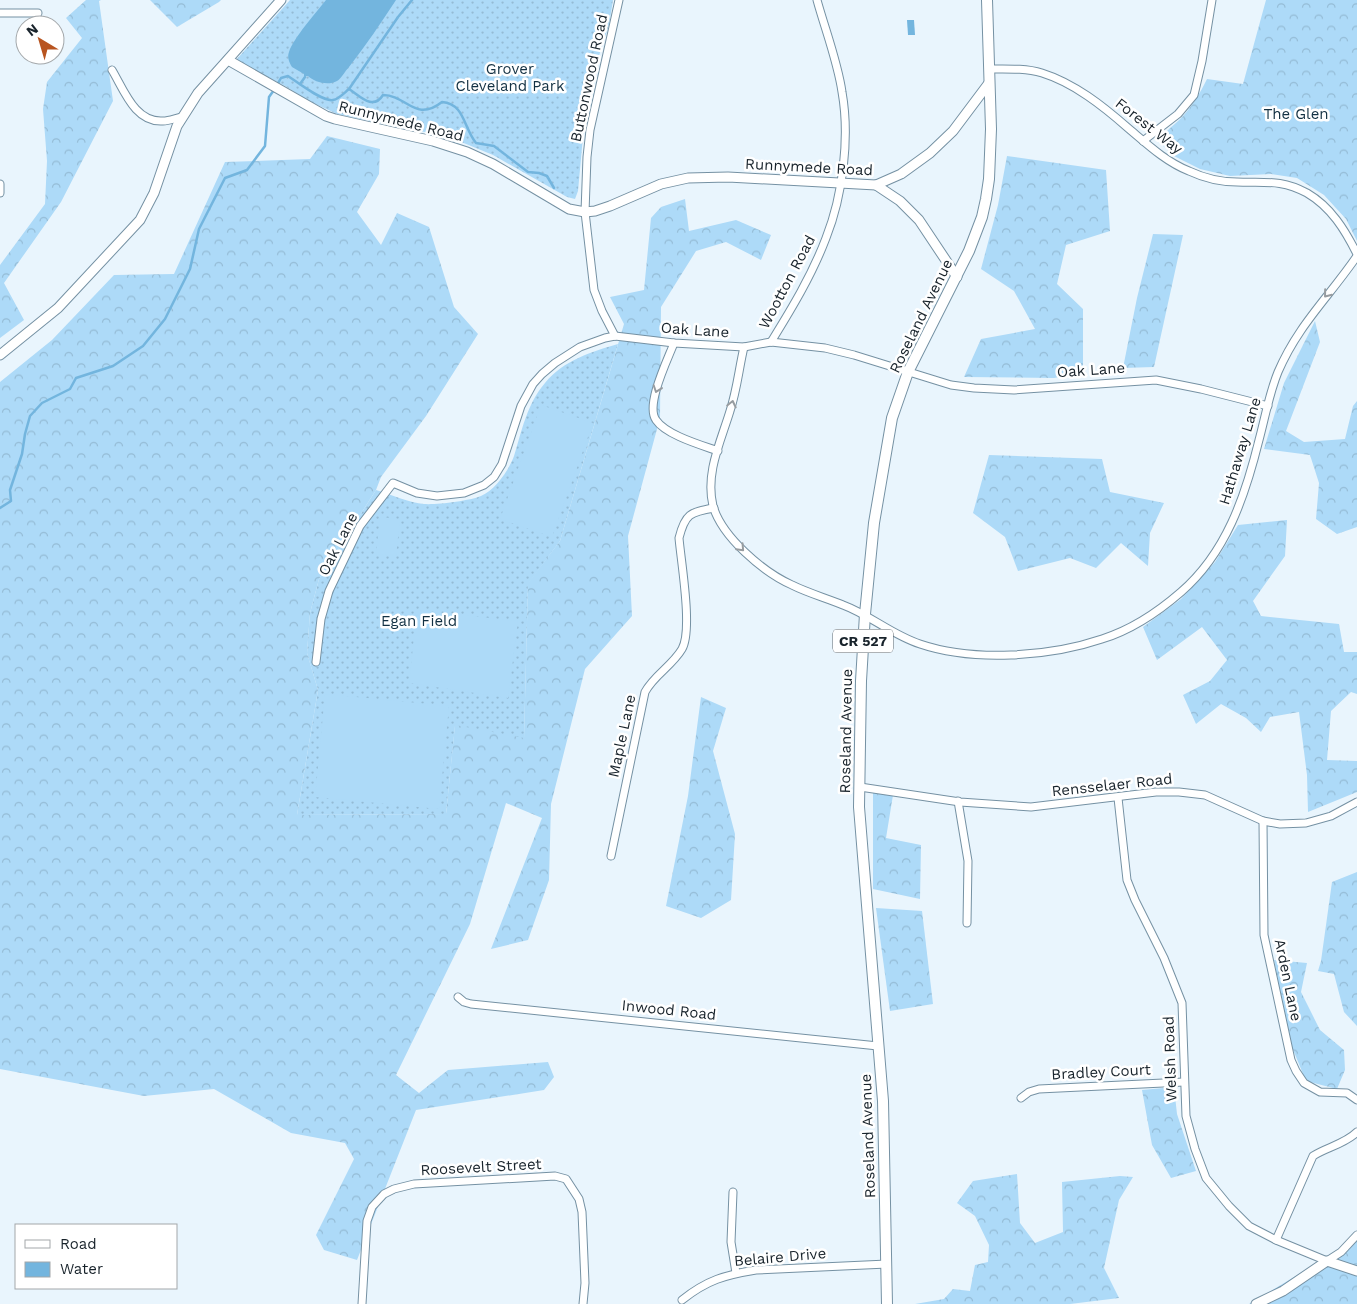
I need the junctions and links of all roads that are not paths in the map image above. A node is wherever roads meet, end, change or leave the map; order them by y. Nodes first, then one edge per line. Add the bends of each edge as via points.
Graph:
1 (281, 0) edge
2 (619, 0) edge
3 (817, 0) edge
4 (987, 0) edge
5 (1212, 0) edge
6 (38, 12) dead end
7 (0, 13) edge
8 (228, 60) junction
9 (989, 69) junction
10 (112, 70) dead end
11 (989, 83) junction
12 (182, 116) junction
13 (1143, 141) junction
14 (0, 184) edge
15 (840, 184) junction
16 (876, 185) junction
17 (0, 193) edge
18 (585, 212) junction
19 (1357, 255) edge
20 (957, 277) junction
21 (615, 336) junction
22 (771, 342) junction
23 (674, 343) junction
24 (744, 347) junction
25 (0, 355) edge
26 (908, 372) junction
27 (1268, 406) junction
28 (718, 451) junction
29 (714, 508) junction
30 (865, 614) junction
31 (316, 662) dead end
32 (860, 787) junction
33 (1118, 798) junction
34 (958, 801) junction
35 (1357, 802) edge
36 (1263, 821) junction
37 (611, 856) dead end
38 (968, 923) dead end
39 (458, 997) dead end
40 (878, 1046) junction
41 (1184, 1082) junction
42 (1021, 1098) dead end
43 (1357, 1100) edge
44 (1357, 1132) edge
45 (732, 1192) dead end
46 (1357, 1235) edge
47 (1276, 1240) junction
48 (1327, 1261) junction
49 (887, 1264) junction
50 (1357, 1271) edge
51 (736, 1273) junction
52 (682, 1300) dead end
53 (362, 1304) edge
54 (583, 1304) edge
55 (887, 1304) edge
56 (1256, 1304) edge

1 - 8 street
2 - 18 street, Buttonwood Road via 590,130
3 - 15 street, Wootton Road via 846,119
4 - 9 main road, Roseland Avenue / CR 527
5 - 13 street via 1194,95 1178,114
6 - 7 street
8 - 12 street
8 - 18 street, Runnymede Road via 335,119 467,152 569,209
9 - 11 main road, Roseland Avenue / CR 527
9 - 13 street, Forest Way via 1028,70 1061,81 1088,96
10 - 12 street via 141,115 163,121
11 - 16 street, Runnymede Road via 953,131 930,153 901,174
11 - 20 main road, Roseland Avenue / CR 527 via 991,129 986,199 977,233
12 - 25 street via 154,193 140,220 58,308
13 - 19 street, Forest Way via 1174,164 1211,179 1275,182 1307,193 1329,211 1350,239
14 - 17 street
15 - 16 street, Runnymede Road
15 - 18 street, Runnymede Road via 728,177 688,178 661,184 610,206
15 - 22 street, Wootton Road via 834,214 818,258
16 - 20 street via 920,220
18 - 21 street, Buttonwood Road via 594,290
19 -> 27 street, Hathaway Lane via 1296,336 1278,374
20 - 26 main road, Roseland Avenue / CR 527
21 - 23 street, Oak Lane
21 - 31 street, Oak Lane via 580,348 555,363 533,384 521,406 502,464 484,485 464,493 437,496 393,484 360,526 329,591 321,619
22 - 24 street, Oak Lane
22 - 26 street, Oak Lane via 825,348
23 - 24 street, Oak Lane
23 -> 28 street via 653,399 656,420 683,439
28 -> 24 street
26 - 27 street, Oak Lane via 951,385 1014,390 1156,380
26 - 30 main road, Roseland Avenue / CR 527 via 892,418 874,523
27 - 30 street, Hathaway Lane via 1245,492 1220,546 1181,592 1122,631 1063,649 978,655 920,644
28 - 29 street via 712,473
29 -> 30 street via 729,535 748,555 775,575 791,585
29 - 37 street, Maple Lane via 694,511 684,519 678,538 688,629 684,646 672,664 651,681 645,692
30 - 32 main road, Roseland Avenue / CR 527
32 - 34 street, Rensselaer Road
32 - 40 main road, Roseland Avenue / CR 527
33 - 34 street, Rensselaer Road via 1031,807
33 - 36 street, Rensselaer Road via 1156,792 1205,795
33 - 41 street, Welsh Road via 1127,880 1182,1003
34 - 38 street via 968,861
35 - 36 street, Rensselaer Road via 1331,816 1306,823
36 - 43 street, Arden Lane via 1264,934 1291,1060 1304,1083 1320,1092 1347,1093
39 - 40 street, Inwood Road via 471,1004
40 - 49 main road, Roseland Avenue / CR 527 via 883,1100
41 - 42 street, Bradley Court via 1039,1089
41 - 47 street, Welsh Road via 1186,1116 1206,1178 1248,1226
44 - 47 street via 1350,1140 1325,1148 1313,1156
45 - 51 street via 731,1242
46 - 48 street
47 - 48 street, Welsh Road
48 - 50 street
48 - 56 street
49 - 51 street, Belaire Drive
49 - 55 main road, Roseland Avenue / CR 527
51 - 52 street, Belaire Drive via 705,1284
53 - 54 street, Roosevelt Street via 367,1221 372,1208 384,1194 414,1184 555,1176 566,1178 573,1187 582,1212

